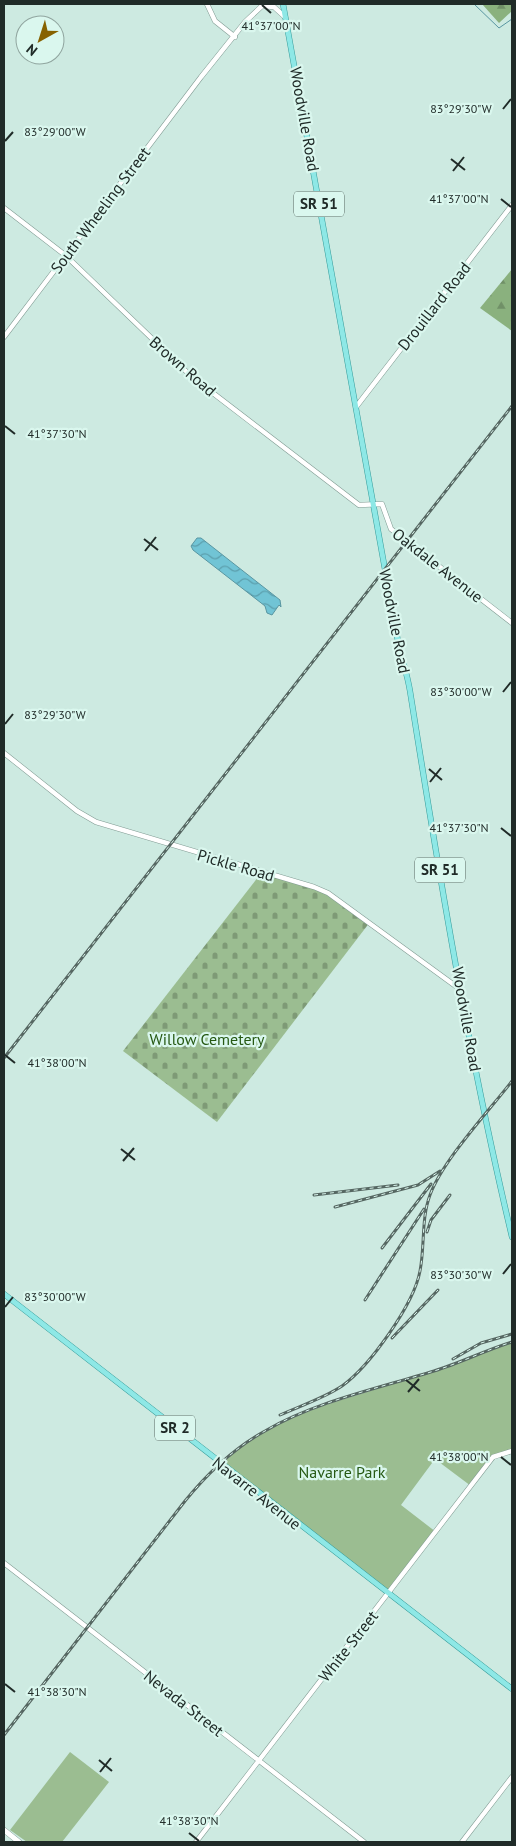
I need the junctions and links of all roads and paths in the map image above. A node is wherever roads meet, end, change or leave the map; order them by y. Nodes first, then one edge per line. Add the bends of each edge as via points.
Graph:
1 (207, 4) edge
2 (283, 4) edge
3 (263, 5) edge
4 (286, 17) junction
5 (234, 37) junction
6 (512, 205) edge
7 (4, 208) edge
8 (66, 255) junction
9 (4, 337) edge
10 (356, 407) junction
11 (373, 503) junction
12 (512, 623) edge
13 (4, 753) edge
14 (461, 990) junction
15 (512, 1237) edge
16 (4, 1294) edge
17 (512, 1450) edge
18 (4, 1563) edge
19 (388, 1594) junction
20 (512, 1690) edge
21 (259, 1761) junction
22 (512, 1778) edge
23 (4, 1830) edge
24 (19, 1842) edge
25 (196, 1842) edge
26 (364, 1842) edge
27 (462, 1842) edge

1 - 5 street via 215,21
2 - 4 main road, Woodville Road / SR 51
3 - 4 street via 274,7
3 - 5 street, South Wheeling Street via 244,22
4 - 10 main road, Woodville Road / SR 51
5 - 8 street, South Wheeling Street
6 - 10 street, Drouillard Road
7 - 8 street, Brown Road
8 - 9 street, South Wheeling Street
8 - 11 street, Brown Road via 192,377 355,502
10 - 11 main road, Woodville Road / SR 51
11 - 12 street, Oakdale Avenue via 382,504 389,527
11 - 14 main road, Woodville Road / SR 51
13 - 14 street, Pickle Road via 77,811 96,822 328,893
14 - 15 main road, Woodville Road / SR 51 via 485,1121
16 - 19 main road, Navarre Avenue / SR 2
17 - 19 street, White Street via 493,1457
18 - 21 street, Nevada Street
19 - 20 main road, Navarre Avenue / SR 2
19 - 21 street, White Street
21 - 25 street, White Street
21 - 26 street, Nevada Street
22 - 27 street
23 - 24 main road

